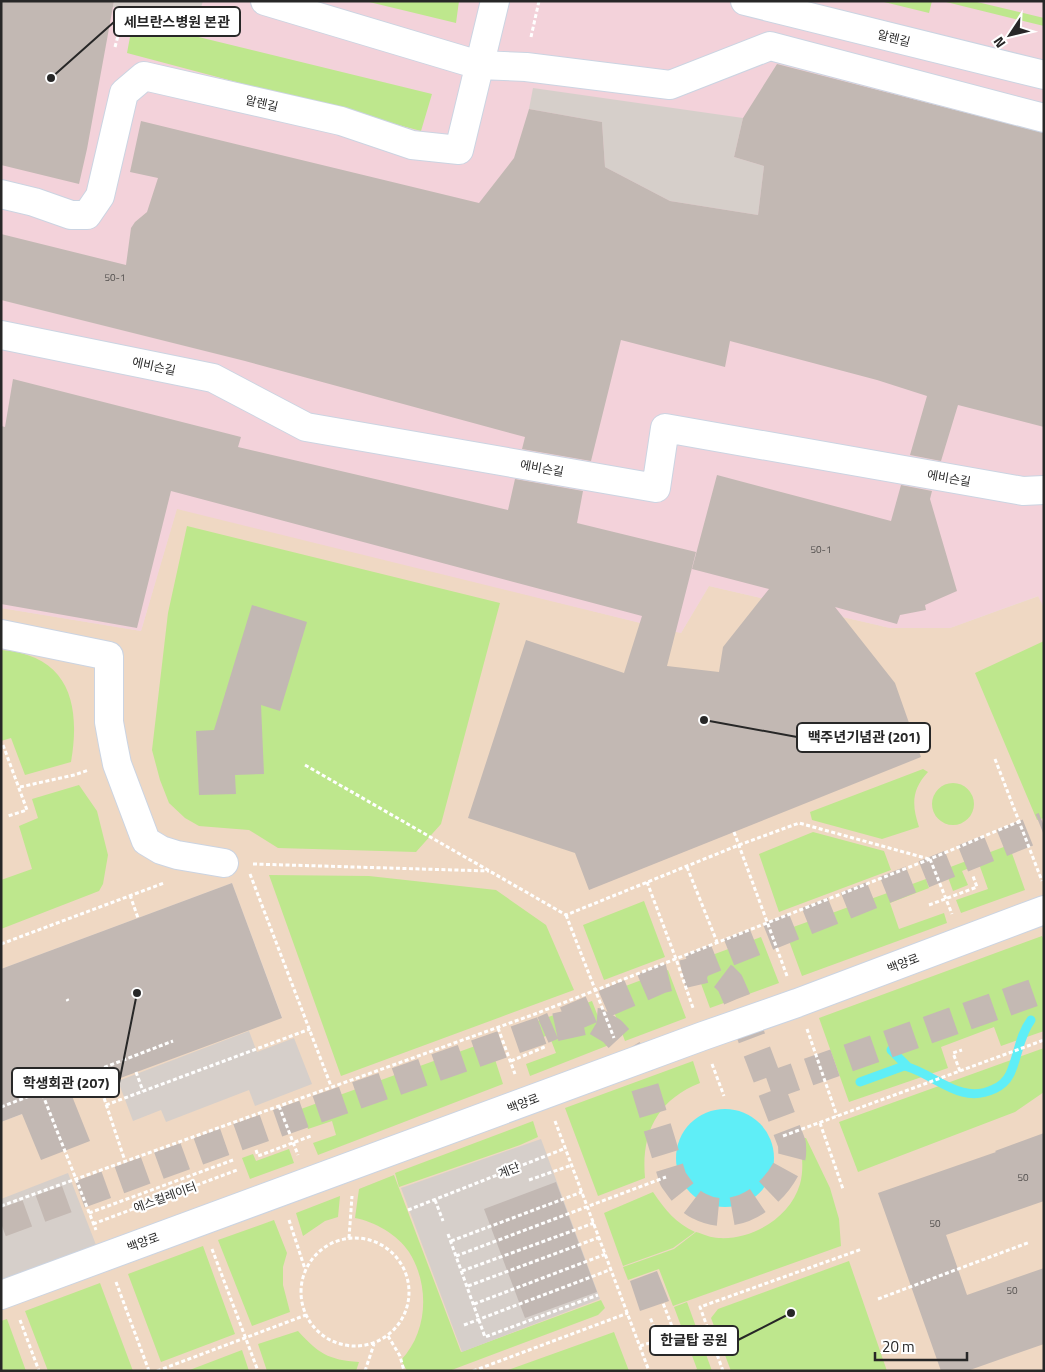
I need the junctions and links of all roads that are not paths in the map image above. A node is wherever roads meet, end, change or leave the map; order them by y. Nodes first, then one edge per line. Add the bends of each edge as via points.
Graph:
1 (265, 1) edge
2 (495, 1) edge
3 (745, 1) edge
4 (480, 65) junction
5 (1044, 74) edge
6 (1044, 118) edge
7 (1, 194) edge
8 (1, 334) edge
9 (1044, 490) edge
10 (1, 634) edge
11 (236, 864) road end
12 (1044, 910) edge
13 (6, 1293) edge

1 - 4 street
2 - 4 street
3 - 5 street, 알렌길
4 - 6 street via 526,67 670,85 770,46
4 - 7 street, 알렌길 via 459,150 412,145 342,121 144,76 124,93 100,196 87,214 71,214
8 - 9 street, 에비슨길 via 213,378 306,427 656,488 665,428 1023,492
10 - 11 street via 109,656 112,744 146,841 177,855
12 - 13 street, 백양로 via 798,1004 703,1036

